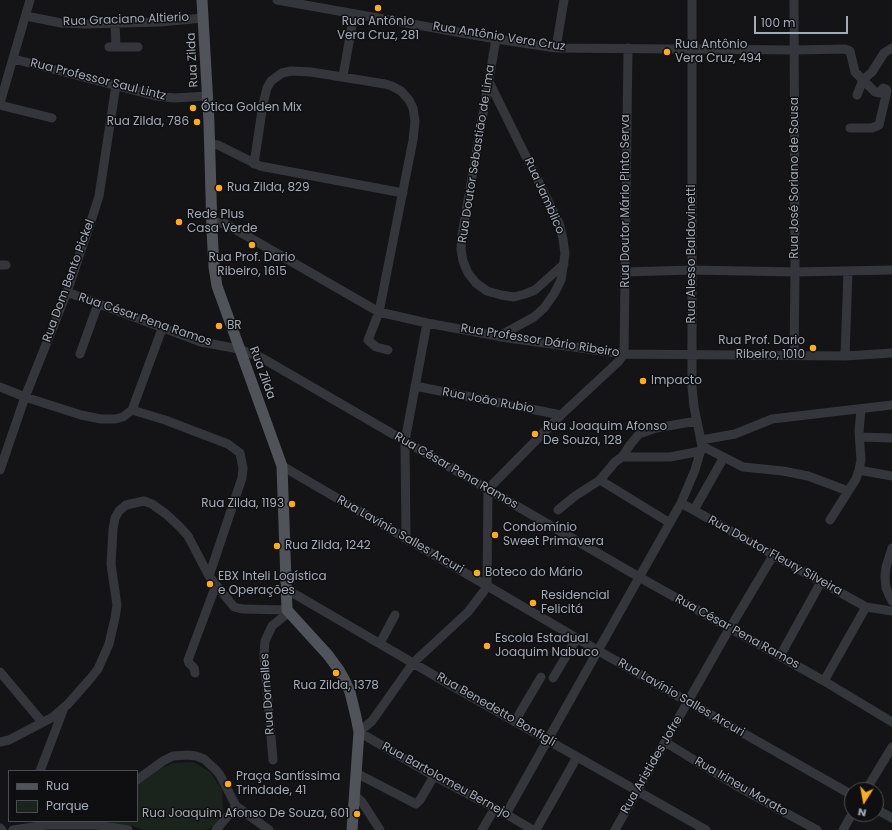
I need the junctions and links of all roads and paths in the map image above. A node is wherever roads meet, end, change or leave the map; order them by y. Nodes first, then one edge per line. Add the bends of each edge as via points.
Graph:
1 (30, 0) edge
2 (202, 0) edge
3 (277, 0) edge
4 (564, 0) edge
5 (692, 0) edge
6 (794, 0) edge
7 (354, 14) junction
8 (26, 16) junction
9 (204, 18) junction
10 (115, 23) junction
11 (496, 39) junction
12 (138, 48) dead end
13 (556, 48) junction
14 (628, 48) junction
15 (892, 48) edge
16 (691, 49) junction
17 (795, 50) junction
18 (14, 59) junction
19 (343, 76) junction
20 (863, 80) junction
21 (489, 82) junction
22 (116, 85) junction
23 (857, 95) dead end
24 (207, 96) junction
25 (0, 104) edge
26 (52, 118) dead end
27 (850, 128) dead end
28 (210, 144) junction
29 (254, 164) junction
30 (403, 193) junction
31 (212, 221) junction
32 (564, 264) junction
33 (692, 270) junction
34 (892, 270) edge
35 (848, 271) junction
36 (625, 272) junction
37 (795, 272) junction
38 (67, 292) junction
39 (98, 304) junction
40 (380, 312) junction
41 (427, 323) junction
42 (162, 329) junction
43 (500, 337) junction
44 (239, 349) junction
45 (388, 350) dead end
46 (892, 353) edge
47 (80, 354) dead end
48 (624, 354) junction
49 (692, 355) junction
50 (794, 355) junction
51 (845, 356) junction
52 (416, 386) junction
53 (0, 387) edge
54 (25, 397) junction
55 (892, 404) edge
56 (861, 409) junction
57 (132, 410) junction
58 (561, 415) junction
59 (697, 421) junction
60 (860, 437) junction
61 (892, 438) edge
62 (405, 441) junction
63 (701, 446) junction
64 (622, 457) junction
65 (724, 457) junction
66 (282, 466) junction
67 (0, 470) edge
68 (859, 470) junction
69 (892, 476) edge
70 (600, 480) junction
71 (488, 489) junction
72 (848, 491) junction
73 (681, 503) junction
74 (558, 510) dead end
75 (694, 510) junction
76 (830, 520) dead end
77 (670, 523) junction
78 (406, 538) junction
79 (892, 548) edge
80 (774, 554) junction
81 (210, 576) junction
82 (639, 577) junction
83 (821, 582) junction
84 (216, 585) junction
85 (487, 585) junction
86 (286, 589) junction
87 (892, 601) edge
88 (866, 607) junction
89 (288, 611) junction
90 (892, 611) edge
91 (395, 615) dead end
92 (730, 629) junction
93 (577, 638) junction
94 (380, 643) junction
95 (597, 650) junction
96 (780, 656) junction
97 (414, 662) junction
98 (0, 672) edge
99 (195, 672) dead end
100 (541, 676) dead end
101 (553, 678) dead end
102 (824, 682) junction
103 (688, 702) junction
104 (64, 707) junction
105 (515, 721) junction
106 (42, 722) junction
107 (892, 722) edge
108 (359, 732) junction
109 (548, 740) junction
110 (0, 742) edge
111 (665, 742) junction
112 (892, 747) edge
113 (577, 757) junction
114 (273, 760) dead end
115 (40, 770) edge
116 (356, 773) junction
117 (434, 776) junction
118 (141, 778) edge
119 (871, 782) edge
120 (844, 790) edge
121 (637, 791) junction
122 (354, 795) junction
123 (236, 806) junction
124 (494, 808) junction
125 (506, 814) junction
126 (60, 822) edge
127 (95, 823) edge
128 (48, 825) junction
129 (13, 830) edge
130 (16, 830) edge
131 (123, 830) edge
132 (216, 830) edge
133 (269, 830) edge
134 (352, 830) edge
135 (380, 830) edge
136 (482, 830) edge
137 (534, 830) edge
138 (615, 830) edge
139 (706, 830) edge
140 (817, 830) edge

1 - 8 street
2 - 9 main road, Rua Zilda
3 - 7 street, Rua Antônio Vera Cruz
4 - 13 street
5 - 16 street, Rua Alesso Baldovinetti
6 - 17 street, Rua José Soriano de Sousa
7 - 11 street, Rua Antônio Vera Cruz
7 - 19 street
8 - 10 street, Rua Graciano Altierio via 61,23
8 - 18 street
9 - 10 street, Rua Graciano Altierio
9 - 24 main road, Rua Zilda
10 - 12 street via 113,47
11 - 13 street, Rua Antônio Vera Cruz
11 - 21 street, Rua Doutor Sebastião de Lima
13 - 14 street, Rua Antônio Vera Cruz
14 - 16 street, Rua Antônio Vera Cruz
14 - 36 street, Rua Doutor Mário Pinto Serva
15 - 20 street via 884,53 872,72
16 - 17 street, Rua Antônio Vera Cruz
16 - 33 street, Rua Alesso Baldovinetti
17 - 20 street, Rua Antônio Vera Cruz via 850,51 856,72
17 - 37 street, Rua José Soriano de Sousa
18 - 22 street, Rua Professor Saul Lintz
18 - 25 street
19 - 29 street via 291,72 282,73 271,81 263,104
19 - 30 street via 392,86 409,100 413,108 415,130
20 - 23 street
20 - 27 street via 877,93 883,88 887,90 881,122 876,127
21 - 32 street, Rua Jamblico via 559,223 563,239
21 - 32 street, Rua Doutor Sebastião de Lima via 462,235 461,249 468,273 487,291 514,297 535,290
22 - 24 street, Rua Professor Saul Lintz via 165,98
22 - 38 street, Rua Dom Bento Pickel via 99,196
24 - 28 main road, Rua Zilda
25 - 26 street
28 - 29 street via 218,145
28 - 31 main road, Rua Zilda
29 - 30 street
30 - 40 street
31 - 40 street, Rua Professor Dário Ribeiro via 226,224
31 - 44 main road, Rua Zilda via 217,286
32 - 43 street, Rua Jamblico via 561,280 544,308 534,317
33 - 36 street
33 - 37 street
33 - 49 street, Rua Alesso Baldovinetti
34 - 35 street
35 - 37 street
35 - 51 street
36 - 48 street, Rua Doutor Mário Pinto Serva
37 - 50 street, Rua José Soriano de Sousa
38 - 39 street, Rua César Pena Ramos
38 - 54 street, Rua Dom Bento Pickel
39 - 42 street, Rua César Pena Ramos
39 - 47 street
40 - 41 street, Rua Professor Dário Ribeiro
40 - 45 street via 368,340 376,347
41 - 43 street, Rua Professor Dário Ribeiro
41 - 52 street
42 - 44 street, Rua César Pena Ramos via 201,342
42 - 57 street
43 - 48 street, Rua Professor Dário Ribeiro
44 - 62 street, Rua César Pena Ramos via 262,358
44 - 66 main road, Rua Zilda
46 - 51 street, Rua Professor Dário Ribeiro
48 - 49 street, Rua Professor Dário Ribeiro
48 - 58 street
49 - 50 street, Rua Professor Dário Ribeiro
49 - 59 street, Rua Alesso Baldovinetti via 692,387
50 - 51 street, Rua Professor Dário Ribeiro
52 - 58 street, Rua João Rubio
52 - 62 street
53 - 54 street
54 - 57 street via 62,410 101,419 119,418
54 - 67 street, Rua Dom Bento Pickel
55 - 56 street
56 - 60 street
56 - 63 street via 772,419
57 - 81 street via 228,444 240,453 242,478
58 - 71 street
59 - 63 street, Rua Alesso Baldovinetti
59 - 64 street via 656,428 640,434
60 - 61 street
60 - 68 street
62 - 71 street, Rua César Pena Ramos
62 - 78 street
63 - 64 street via 670,457
63 - 65 street
63 - 73 street
64 - 70 street
65 - 72 street via 743,467 808,476
65 - 75 street
66 - 78 street, Rua Lavínio Salles Arcuri
66 - 86 main road, Rua Zilda
68 - 69 street
68 - 72 street
70 - 74 street
70 - 77 street
71 - 82 street, Rua César Pena Ramos
71 - 85 street
72 - 76 street
73 - 75 street, Rua Doutor Fleury Silveira
73 - 77 street
75 - 80 street, Rua Doutor Fleury Silveira
77 - 82 street
78 - 85 street, Rua Lavínio Salles Arcuri
79 - 87 street via 885,576 886,588
80 - 83 street, Rua Doutor Fleury Silveira
80 - 92 street, Rua Aristides Jofre
81 - 84 street
81 - 104 street via 188,536 152,504 144,501 126,505 119,511 115,518 111,547 117,605 109,644 98,669
82 - 92 street, Rua César Pena Ramos
82 - 95 street
83 - 88 street, Rua Doutor Fleury Silveira
83 - 96 street
84 - 89 street via 237,609
84 - 99 street via 188,660
85 - 93 street, Rua Lavínio Salles Arcuri
85 - 97 street via 468,612
86 - 89 main road, Rua Zilda
86 - 94 street, Rua Benedetto Bonfigli
88 - 90 street, Rua Doutor Fleury Silveira
88 - 102 street
89 - 108 main road via 328,655 345,681
89 - 114 street, Rua Dornelles via 272,626 265,641
91 - 94 street
92 - 96 street, Rua César Pena Ramos
92 - 103 street, Rua Aristides Jofre
93 - 95 street, Rua Lavínio Salles Arcuri
93 - 101 street
94 - 97 street, Rua Benedetto Bonfigli
95 - 103 street, Rua Lavínio Salles Arcuri
95 - 109 street
96 - 102 street, Rua César Pena Ramos
97 - 105 street, Rua Benedetto Bonfigli
97 - 108 street via 372,721
98 - 106 street
100 - 105 street
102 - 107 street, Rua César Pena Ramos
103 - 111 street, Rua Aristides Jofre
103 - 120 street, Rua Lavínio Salles Arcuri
104 - 106 street via 53,717
104 - 115 street
105 - 109 street, Rua Benedetto Bonfigli
106 - 110 street via 9,740
108 - 116 main road
108 - 117 street, Rua Bartolomeu Bernejo
109 - 113 street, Rua Benedetto Bonfigli
109 - 125 street
111 - 121 street, Rua Aristides Jofre
111 - 140 street, Rua Irineu Morato via 735,785
112 - 119 street
113 - 121 street, Rua Benedetto Bonfigli
113 - 137 street
116 - 117 street via 416,804
116 - 122 main road
117 - 124 street, Rua Bartolomeu Bernejo
118 - 123 street via 173,756 200,757 220,775
121 - 138 street, Rua Aristides Jofre
121 - 139 street, Rua Benedetto Bonfigli
122 - 134 main road
122 - 135 street via 362,802
123 - 132 street
123 - 133 street
124 - 125 street, Rua Bartolomeu Bernejo
124 - 136 street
125 - 137 street, Rua Bartolomeu Bernejo
126 - 128 street
127 - 128 street
127 - 131 street
128 - 130 street
129 - 130 street

